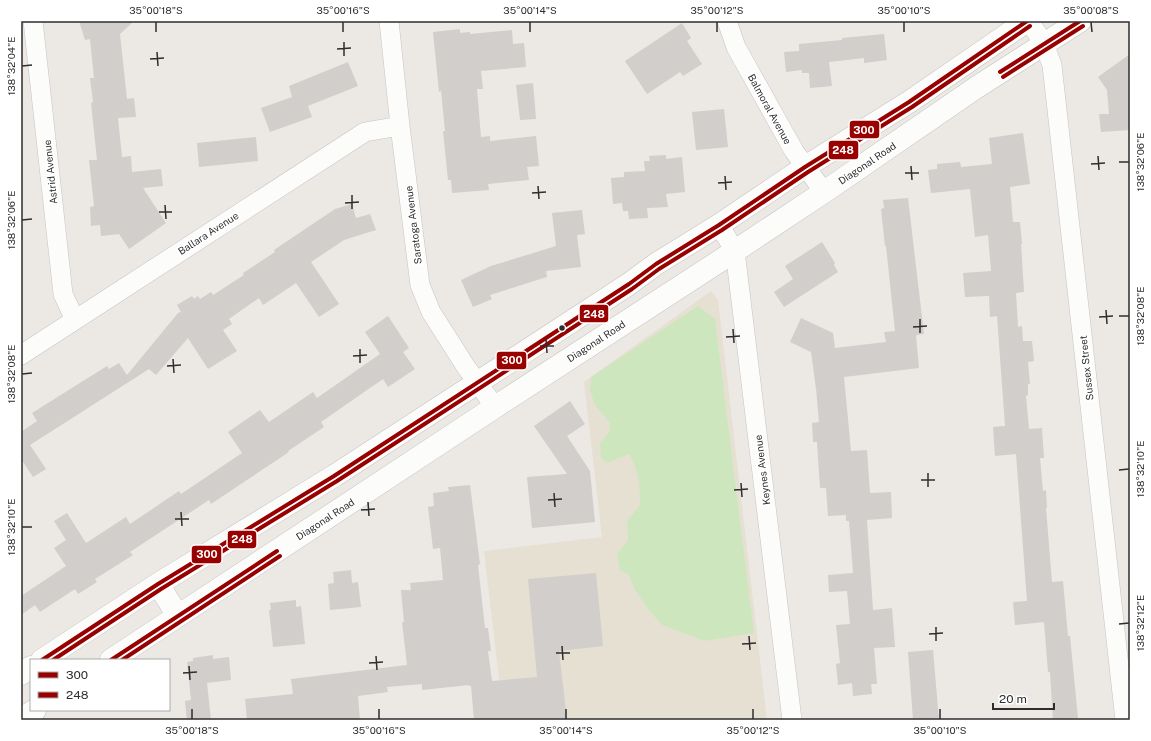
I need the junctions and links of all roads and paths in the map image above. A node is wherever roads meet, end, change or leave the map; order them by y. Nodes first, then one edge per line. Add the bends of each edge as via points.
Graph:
1 (33, 21) edge
2 (389, 21) edge
3 (727, 21) edge
4 (1028, 21) edge
5 (1080, 21) edge
6 (1044, 44) junction
7 (400, 126) junction
8 (805, 168) junction
9 (824, 192) junction
10 (719, 225) junction
11 (735, 251) junction
12 (75, 320) junction
13 (21, 355) edge
14 (477, 383) junction
15 (495, 407) junction
16 (158, 584) junction
17 (178, 616) junction
18 (44, 659) edge
19 (113, 659) edge
20 (30, 668) edge
21 (21, 674) edge
22 (34, 711) edge
23 (21, 720) edge
24 (792, 720) edge
25 (1125, 720) edge

1 - 12 street, Astrid Avenue via 63,294
2 - 7 street, Saratoga Avenue
3 - 8 street, Balmoral Avenue via 736,47
4 - 6 street, Sussex Street
4 - 8 main road via 909,102
5 - 6 main road, Diagonal Road
6 - 9 main road, Diagonal Road
6 - 25 street, Sussex Street via 1052,65
7 - 12 street, Ballara Avenue via 365,132
7 - 14 street, Saratoga Avenue via 420,285 431,312
8 - 9 street, Balmoral Avenue
8 - 10 main road
9 - 11 main road, Diagonal Road
10 - 11 street, Keynes Avenue
10 - 14 main road
11 - 15 main road, Diagonal Road
11 - 24 street, Keynes Avenue
12 - 13 street, Ballara Avenue
14 - 15 street, Saratoga Avenue
14 - 16 main road via 334,476
15 - 17 main road, Diagonal Road
16 - 17 main road
16 - 18 main road
17 - 19 main road, Diagonal Road
20 - 21 main road
22 - 23 main road

